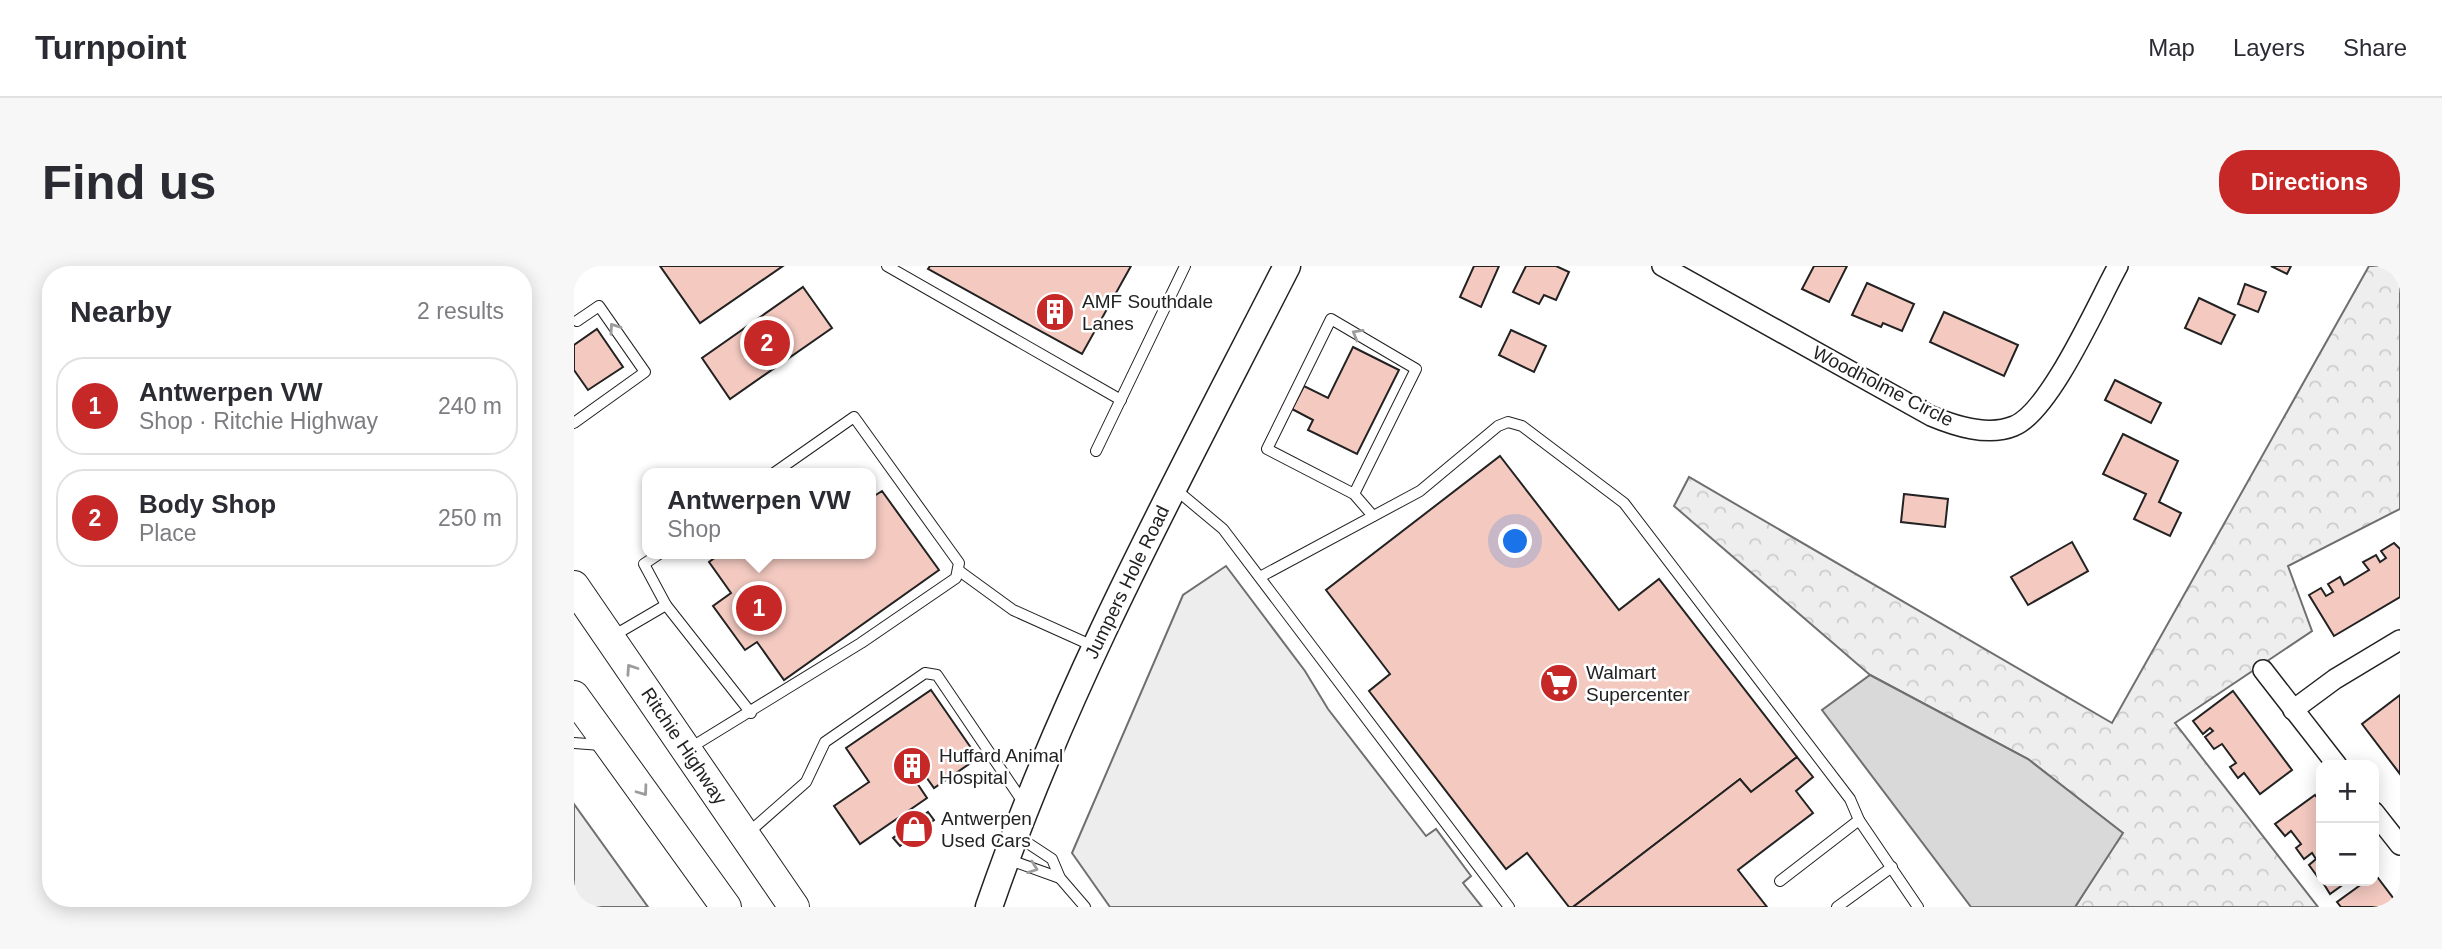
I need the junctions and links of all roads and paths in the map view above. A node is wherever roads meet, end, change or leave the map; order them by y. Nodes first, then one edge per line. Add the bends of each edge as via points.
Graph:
1 (887, 266) edge
2 (1185, 266) edge
3 (1662, 266) edge
4 (2118, 266) edge
5 (1284, 267) edge
6 (575, 320) edge
7 (1121, 400) junction
8 (574, 424) edge
9 (1096, 451) dead end
10 (781, 468) edge
11 (1174, 488) junction
12 (1354, 494) junction
13 (1373, 516) junction
14 (652, 559) edge
15 (958, 570) junction
16 (1260, 577) junction
17 (574, 586) edge
18 (666, 605) junction
19 (610, 638) junction
20 (2400, 640) edge
21 (1094, 647) junction
22 (2263, 670) dead end
23 (574, 696) edge
24 (2293, 710) junction
25 (751, 713) junction
26 (574, 743) edge
27 (610, 745) junction
28 (686, 750) junction
29 (2333, 760) edge
30 (1025, 805) junction
31 (2379, 818) edge
32 (1859, 820) junction
33 (746, 836) junction
34 (2400, 845) edge
35 (1010, 846) junction
36 (1892, 867) junction
37 (1059, 878) junction
38 (1780, 881) dead end
39 (726, 907) edge
40 (794, 907) edge
41 (989, 907) edge
42 (1085, 907) edge
43 (1509, 907) edge
44 (1837, 907) edge
45 (1918, 907) edge

1 - 7 lane
2 - 7 lane
3 - 4 street, Woodholme Circle via 1931,416 1977,430 1999,430 2027,418 2054,384
5 - 11 main road, Jumpers Hole Road
8 -> 6 lane via 645,372 599,306
7 - 9 lane
10 - 15 lane via 854,417 959,563
11 - 16 lane via 1223,528
11 - 21 main road, Jumpers Hole Road
12 -> 12 lane via 1416,369 1331,319 1267,449
12 - 13 lane
13 - 16 lane
13 - 32 lane via 1420,491 1498,426 1508,422 1522,426 1624,503 1850,799
14 - 18 lane via 644,564
15 - 21 lane via 1013,610
15 - 25 lane via 956,578
16 - 43 lane
17 - 19 main road, Ritchie Highway
18 - 19 lane
18 - 25 lane
28 -> 19 main road, Ritchie Highway
20 - 24 street
21 - 30 main road, Jumpers Hole Road
22 - 24 street
23 - 27 main road
24 - 29 street
25 - 28 lane
26 - 27 lane
27 -> 39 main road
28 - 33 main road, Ritchie Highway
30 - 33 lane via 937,675 925,673 825,742 806,782
30 - 35 main road, Jumpers Hole Road
31 - 34 street
32 - 36 lane
32 - 38 lane
33 - 40 main road, Ritchie Highway
35 -> 37 lane
35 - 37 lane via 1052,859
35 - 41 main road, Jumpers Hole Road
36 - 44 lane
36 - 45 lane
37 - 42 lane

